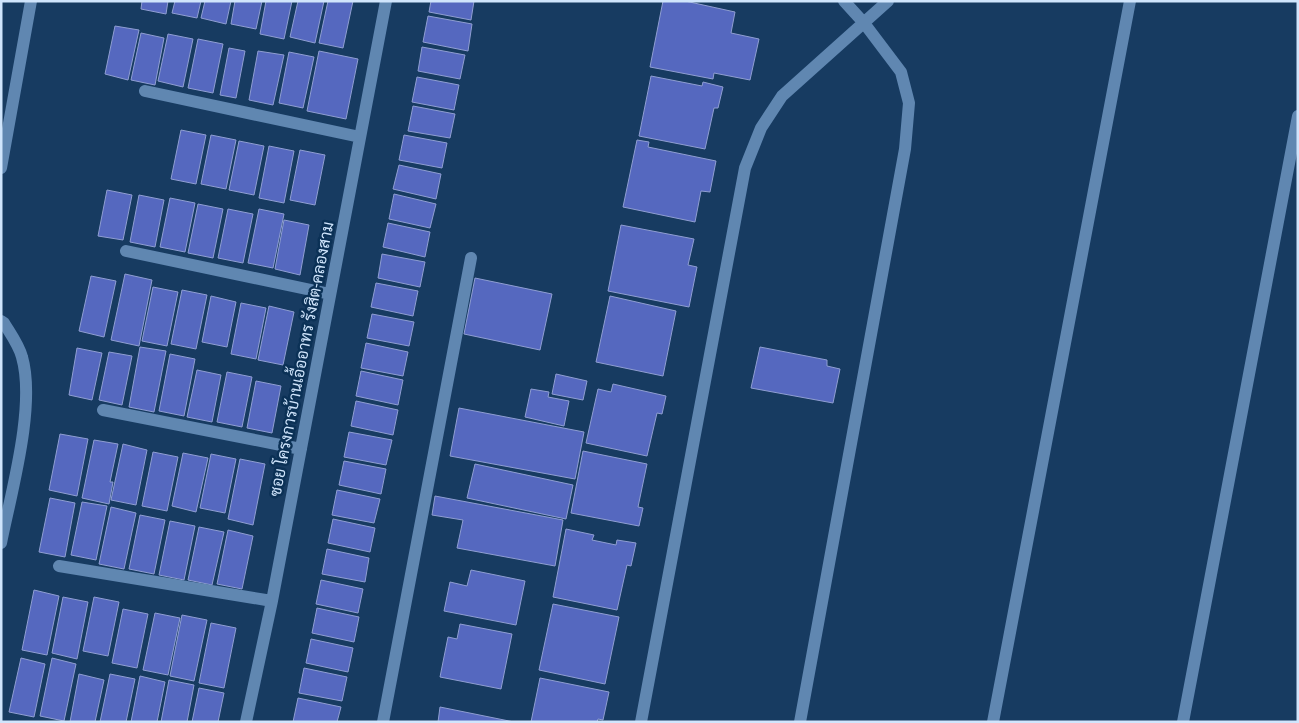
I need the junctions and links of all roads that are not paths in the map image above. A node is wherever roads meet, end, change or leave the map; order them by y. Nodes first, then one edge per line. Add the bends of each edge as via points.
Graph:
1 (31, 1) edge
2 (386, 1) edge
3 (844, 1) edge
4 (888, 1) edge
5 (1130, 1) edge
6 (864, 23) junction
7 (145, 91) dead end
8 (1298, 116) edge
9 (360, 137) junction
10 (1, 168) edge
11 (126, 252) dead end
12 (471, 258) dead end
13 (330, 294) junction
14 (1, 321) edge
15 (102, 410) dead end
16 (300, 449) junction
17 (1, 544) edge
18 (59, 566) dead end
19 (272, 601) junction
20 (246, 722) edge
21 (383, 722) edge
22 (640, 722) edge
23 (800, 722) edge
24 (993, 722) edge
25 (1183, 722) edge

1 - 10 street
2 - 9 street, ซอย โครงการบ้านเอื้ออาทร รังสิต-คลองสาม
3 - 6 street
4 - 6 street
5 - 24 street
6 - 22 street via 782,96 761,128 745,168
6 - 23 street via 900,72 909,103 905,149
7 - 9 street
8 - 25 street
9 - 13 street, ซอย โครงการบ้านเอื้ออาทร รังสิต-คลองสาม
11 - 13 street
12 - 21 street
13 - 16 street, ซอย โครงการบ้านเอื้ออาทร รังสิต-คลองสาม
14 - 17 street via 22,356 26,388 24,430
15 - 16 street
16 - 19 street, ซอย โครงการบ้านเอื้ออาทร รังสิต-คลองสาม
18 - 19 street
19 - 20 street, ซอย โครงการบ้านเอื้ออาทร รังสิต-คลองสาม

